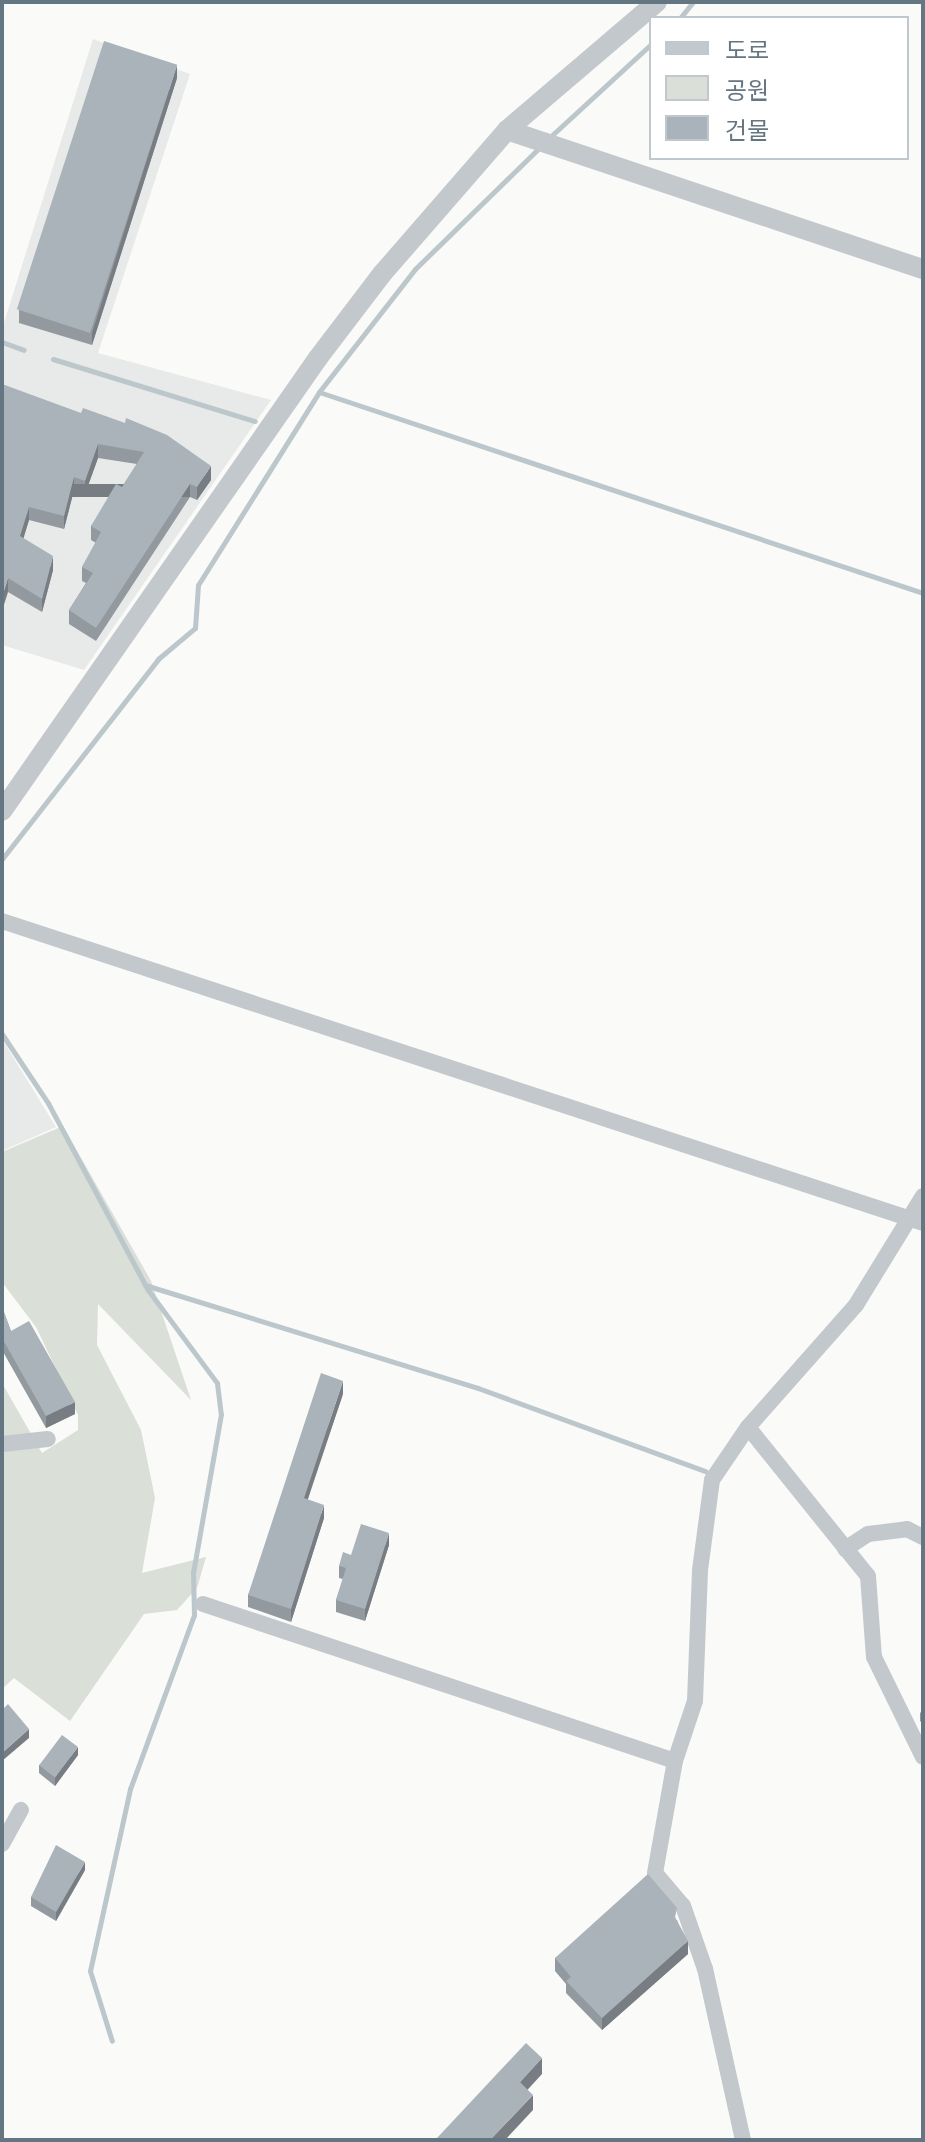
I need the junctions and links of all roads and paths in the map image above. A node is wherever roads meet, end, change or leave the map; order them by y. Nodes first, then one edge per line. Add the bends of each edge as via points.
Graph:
1 (657, 2) edge
2 (516, 134) junction
3 (923, 269) edge
4 (2, 811) edge
5 (2, 921) edge
6 (923, 1196) edge
7 (917, 1222) edge
8 (748, 1427) junction
9 (48, 1439) dead end
10 (2, 1444) edge
11 (923, 1537) edge
12 (845, 1549) junction
13 (203, 1604) dead end
14 (923, 1757) edge
15 (675, 1761) junction
16 (21, 1810) dead end
17 (2, 1844) edge
18 (743, 2140) edge

1 - 2 street
2 - 3 street
2 - 4 street via 318,358
5 - 7 street
6 - 7 street
7 - 8 street via 856,1305
8 - 12 street
8 - 15 street via 712,1480 700,1570 695,1701
9 - 10 street
11 - 12 street via 907,1529 868,1534
12 - 14 street via 868,1576 874,1657
13 - 15 street
15 - 18 street via 655,1873 683,1906 705,1969
16 - 17 street

